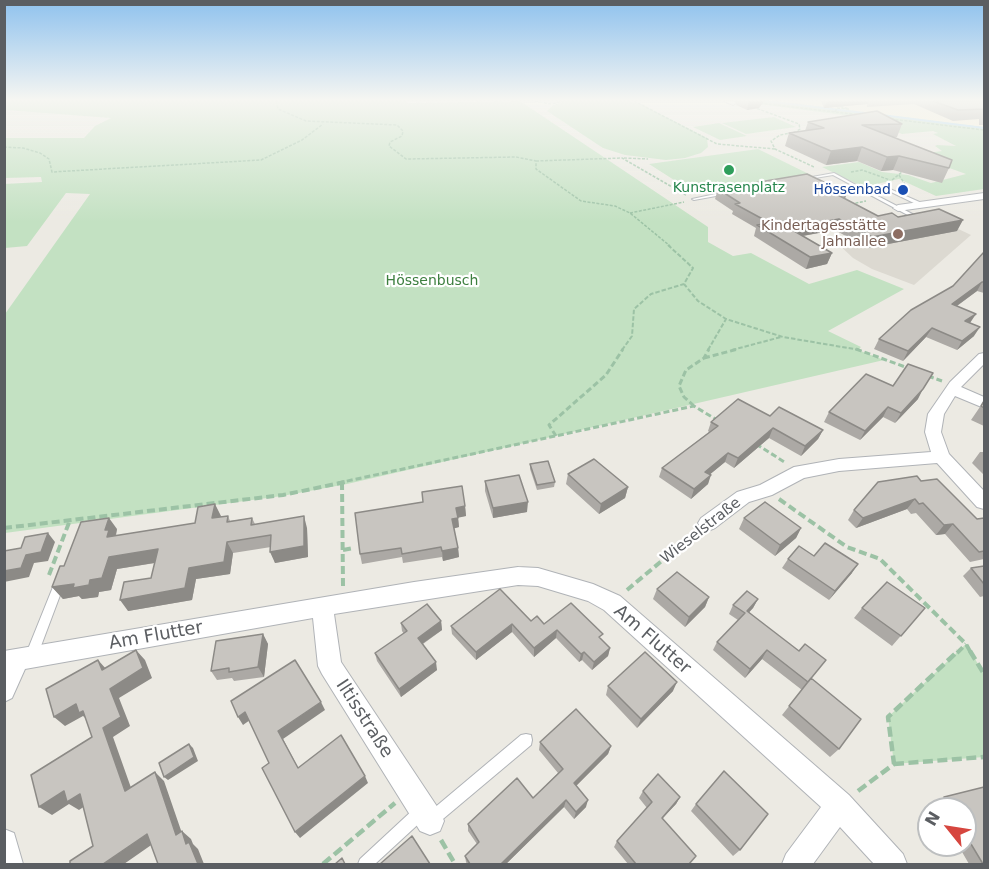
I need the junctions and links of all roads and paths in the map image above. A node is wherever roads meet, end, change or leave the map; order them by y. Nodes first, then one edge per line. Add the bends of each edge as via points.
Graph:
1 (299, 142) edge
2 (391, 142) edge
3 (712, 142) edge
4 (773, 142) edge
5 (4, 147) edge
6 (775, 149) junction
7 (622, 158) junction
8 (648, 159) dead end
9 (536, 160) junction
10 (902, 172) edge
11 (832, 175) junction
12 (899, 175) junction
13 (892, 180) junction
14 (796, 181) edge
15 (888, 183) dead end
16 (864, 191) junction
17 (906, 191) dead end
18 (730, 192) edge
19 (984, 196) edge
20 (879, 199) junction
21 (694, 200) junction
22 (845, 204) edge
23 (922, 205) junction
24 (898, 208) junction
25 (630, 213) junction
26 (919, 219) edge
27 (684, 284) junction
28 (726, 319) junction
29 (783, 337) junction
30 (984, 357) edge
31 (704, 358) junction
32 (911, 369) edge
33 (922, 374) edge
34 (953, 387) junction
35 (984, 403) edge
36 (694, 406) junction
37 (723, 424) edge
38 (556, 436) junction
39 (752, 442) edge
40 (941, 457) junction
41 (800, 472) junction
42 (342, 482) junction
43 (766, 490) junction
44 (984, 502) edge
45 (708, 523) joint
46 (4, 528) edge
47 (354, 548) dead end
48 (343, 550) junction
49 (64, 573) edge
50 (612, 603) junction
51 (333, 605) junction
52 (966, 644) junction
53 (18, 659) edge
54 (984, 674) edge
55 (4, 690) edge
56 (526, 740) dead end
57 (984, 757) edge
58 (894, 764) junction
59 (839, 805) junction
60 (421, 807) junction
61 (4, 843) edge
62 (9, 864) edge
63 (323, 864) edge
64 (365, 864) edge
65 (455, 864) edge
66 (796, 864) edge
67 (893, 864) edge

1 - 5 path via 261,160 52,172 49,159 40,153
2 - 9 path via 389,146 406,159
3 - 6 path
4 - 6 path
6 - 11 path
7 - 8 path
7 - 9 path
7 - 21 path
9 - 25 path via 536,169 581,201 615,206
10 - 12 path
11 - 13 path via 862,170
11 - 14 lane
11 - 16 lane
12 - 13 path
12 - 17 path
13 - 15 path
16 - 20 lane
16 - 23 lane via 890,190
18 - 21 lane
19 - 23 street
20 - 22 path
20 - 24 lane
21 - 25 path
23 - 24 street
24 - 26 lane
25 - 27 path via 693,268
27 - 28 path via 698,301
27 - 38 path via 651,294 634,309 632,336 606,375 549,425
28 - 29 path
28 - 31 path
29 - 31 path
29 - 32 path via 851,347
30 - 34 street
31 - 36 path via 686,370 679,386
33 - 34 path
34 - 35 street
34 - 40 street via 936,414 933,432
36 - 37 path
36 - 38 path
38 - 42 path
39 - 41 path
40 - 41 street, Wieselstraße
40 - 44 street
41 - 43 street, Wieselstraße
42 - 46 path via 283,495
42 - 48 path
43 - 45 street, Wieselstraße via 743,497
43 - 52 path via 847,547 880,559
45 - 50 path, Wieselstraße
47 - 48 path
48 - 51 path
49 - 53 lane
50 - 51 street, Am Flutter via 568,584 518,576
50 - 59 street, Am Flutter
51 - 53 street, Am Flutter
51 - 60 street, Iltisstraße via 330,666
52 - 54 path
52 - 58 path via 888,717
53 - 55 street
56 - 60 lane
57 - 58 path
58 - 59 path
59 - 66 street
59 - 67 street, Am Flutter
60 - 63 path
60 - 64 lane
60 - 65 path
61 - 62 street

